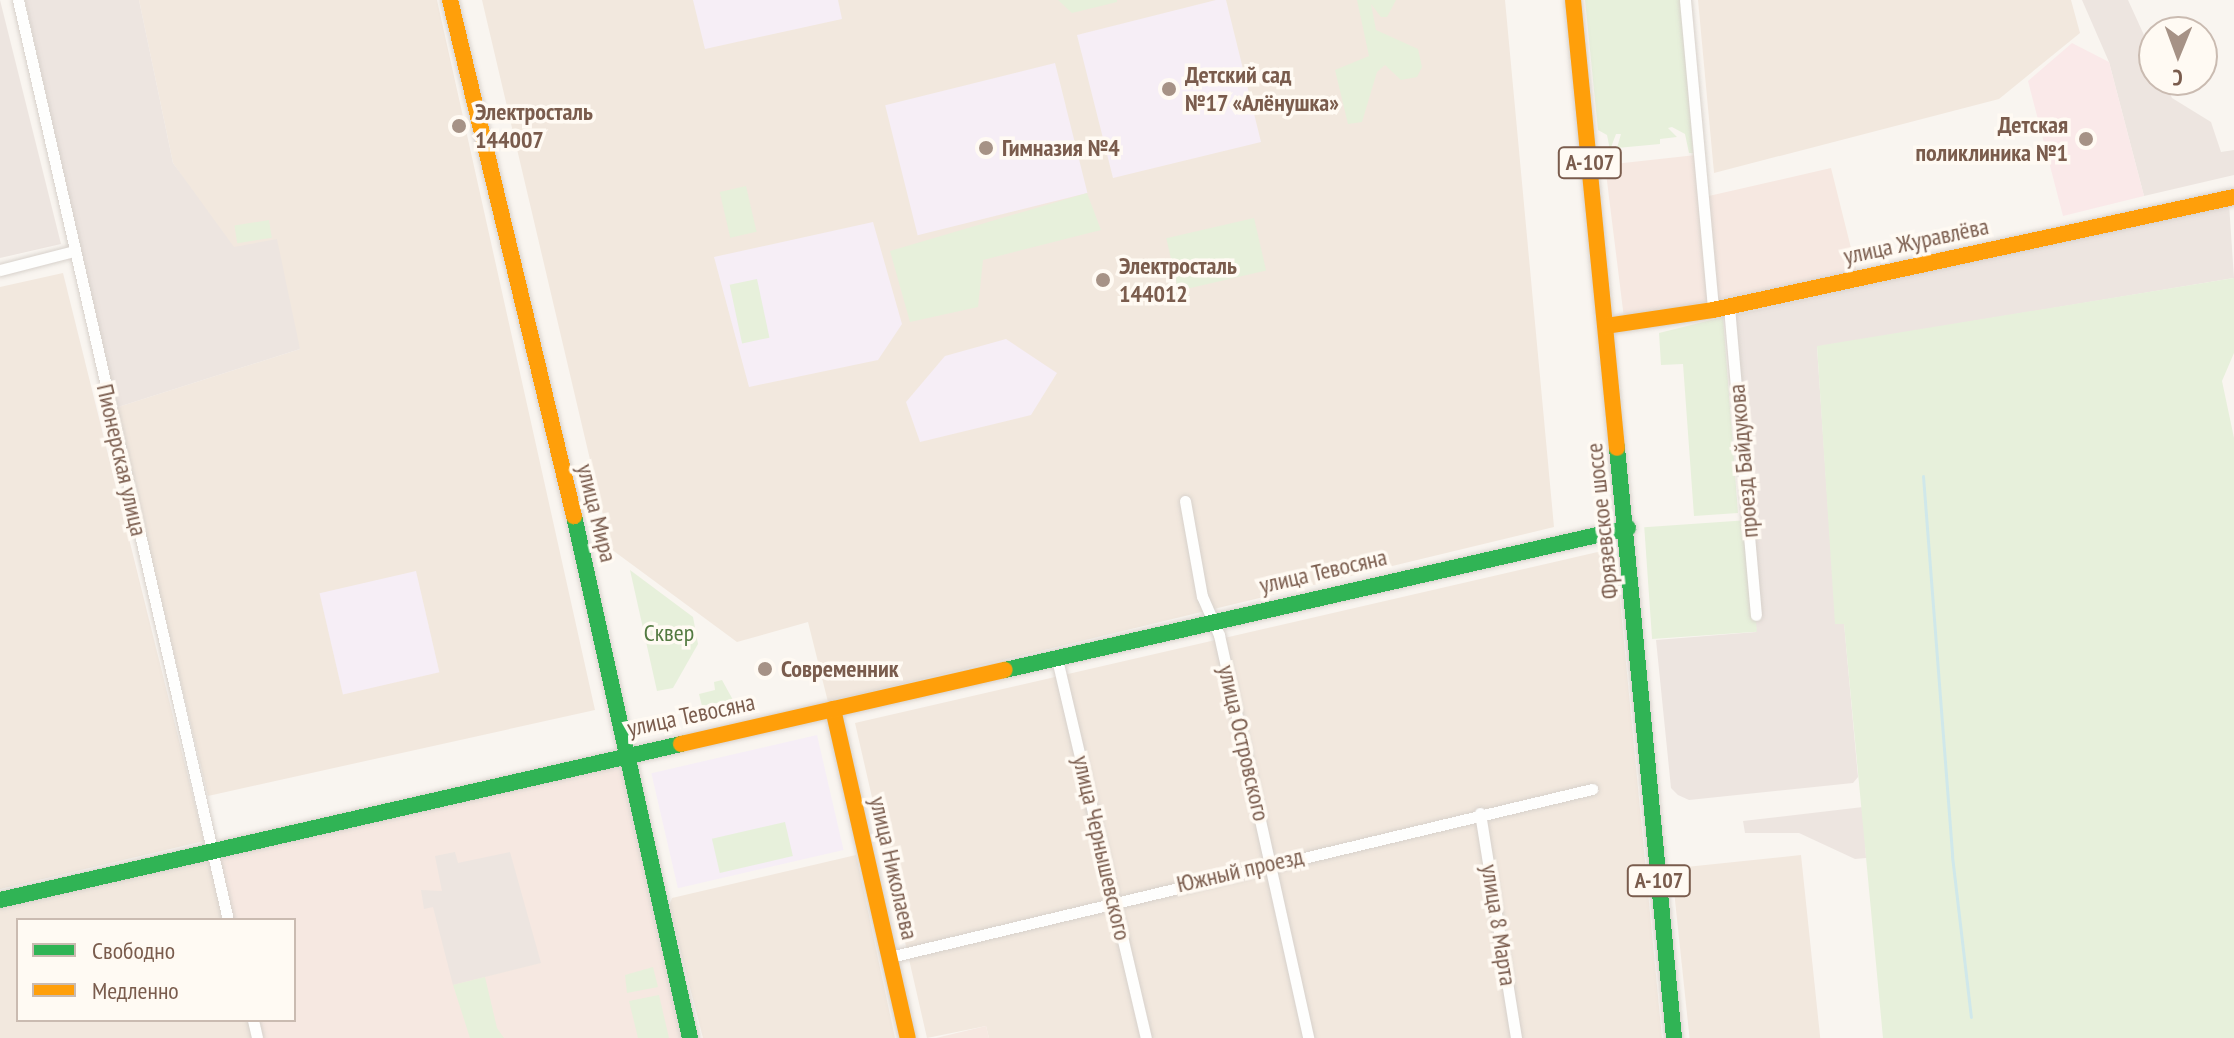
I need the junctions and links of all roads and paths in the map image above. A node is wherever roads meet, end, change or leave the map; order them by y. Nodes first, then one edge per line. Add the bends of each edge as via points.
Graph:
1 (18, 0) edge
2 (450, 0) edge
3 (1573, 0) edge
4 (1685, 0) edge
5 (2234, 197) edge
6 (74, 251) junction
7 (0, 270) edge
8 (1721, 308) junction
9 (1606, 326) junction
10 (1185, 501) dead end
11 (1628, 528) junction
12 (1756, 615) dead end
13 (1215, 628) junction
14 (1057, 659) junction
15 (833, 709) junction
16 (628, 753) junction
17 (1592, 789) dead end
18 (1480, 813) junction
19 (211, 849) junction
20 (1271, 863) junction
21 (1114, 899) junction
22 (0, 900) edge
23 (228, 918) edge
24 (890, 957) junction
25 (690, 1038) edge
26 (908, 1038) edge
27 (1146, 1038) edge
28 (1308, 1038) edge
29 (1516, 1038) edge
30 (1674, 1038) edge

1 - 6 street, Пионерская улица
2 - 16 main road, улица Мира
3 - 9 main road, Фрязевское шоссе / А-107
4 - 8 street, проезд Байдукова
5 - 8 main road, улица Журавлёва
6 - 7 street
6 - 19 street, Пионерская улица
8 - 9 main road, улица Журавлёва
8 - 12 street, проезд Байдукова
9 - 11 main road, Фрязевское шоссе / А-107
10 - 13 street, улица Островского
11 - 13 main road, улица Тевосяна
11 - 30 main road, Фрязевское шоссе / А-107
13 - 14 main road, улица Тевосяна
13 - 20 street, улица Островского
14 - 15 main road, улица Тевосяна
14 - 21 street, улица Чернышевского
15 - 16 main road, улица Тевосяна
15 - 24 main road, улица Николаева
16 - 19 main road, улица Тевосяна
16 - 25 main road, улица Мира
17 - 18 street, Южный проезд
18 - 20 street, Южный проезд
18 - 29 street, улица 8 Марта
19 - 22 main road, улица Тевосяна
19 - 23 street, Пионерская улица
20 - 21 street, Южный проезд
20 - 28 street, улица Островского
21 - 24 street, Южный проезд
21 - 27 street, улица Чернышевского
24 - 26 main road, улица Николаева

